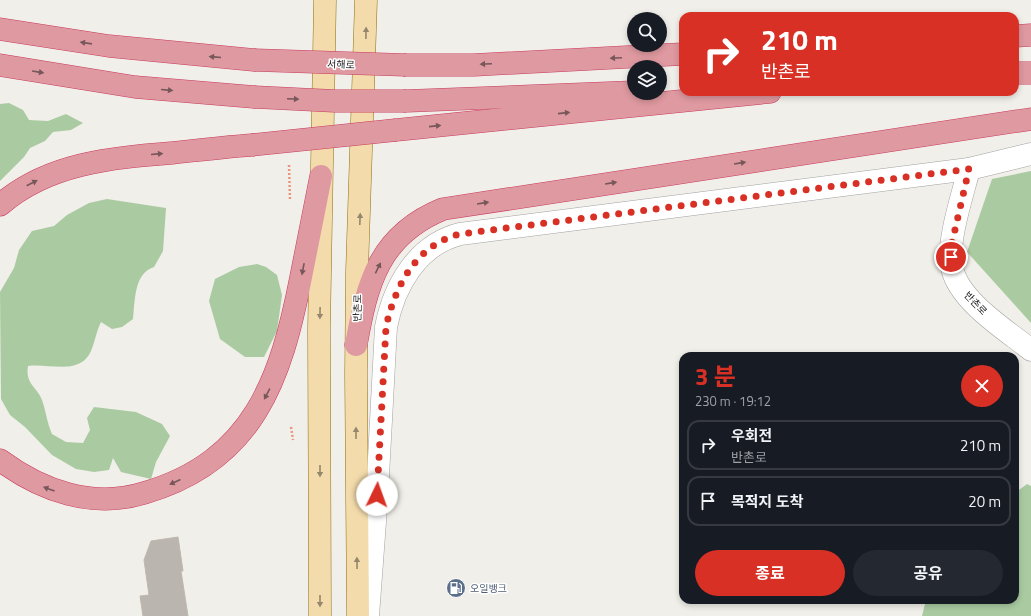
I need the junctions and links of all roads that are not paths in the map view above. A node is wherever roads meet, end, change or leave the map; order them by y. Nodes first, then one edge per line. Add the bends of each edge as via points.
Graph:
1 (325, 0) edge
2 (366, 0) edge
3 (0, 29) edge
4 (1031, 35) edge
5 (1019, 36) edge
6 (679, 54) edge
7 (0, 65) edge
8 (1031, 73) edge
9 (1019, 74) edge
10 (667, 90) edge
11 (679, 90) edge
12 (627, 92) edge
13 (731, 96) edge
14 (1031, 119) edge
15 (1031, 154) edge
16 (969, 169) junction
17 (321, 176) junction
18 (0, 205) edge
19 (356, 345) junction
20 (1031, 350) edge
21 (0, 460) edge
22 (320, 616) edge
23 (358, 616) edge
24 (368, 616) edge

1 - 17 main road
19 -> 2 main road, 반촌로
6 -> 3 highway, 서해로, bridge via 474,65 376,66 254,60 109,46
4 - 5 highway
7 -> 12 highway, bridge via 135,87 335,101 406,101
8 - 9 highway
10 - 11 highway
18 -> 13 highway, bridge via 20,189 78,165 126,157
19 -> 14 highway via 367,294 388,249 407,228 443,210
15 - 16 street
16 - 20 street, 반촌로 via 951,247 952,268 959,283 978,307
16 - 24 street via 460,234 437,241 418,259 403,280 392,304 386,327
17 -> 21 highway via 293,318 276,373 260,407 248,425 219,455 196,471 152,491 103,499 52,490 27,478
17 -> 22 main road
23 -> 19 main road, 반촌로

